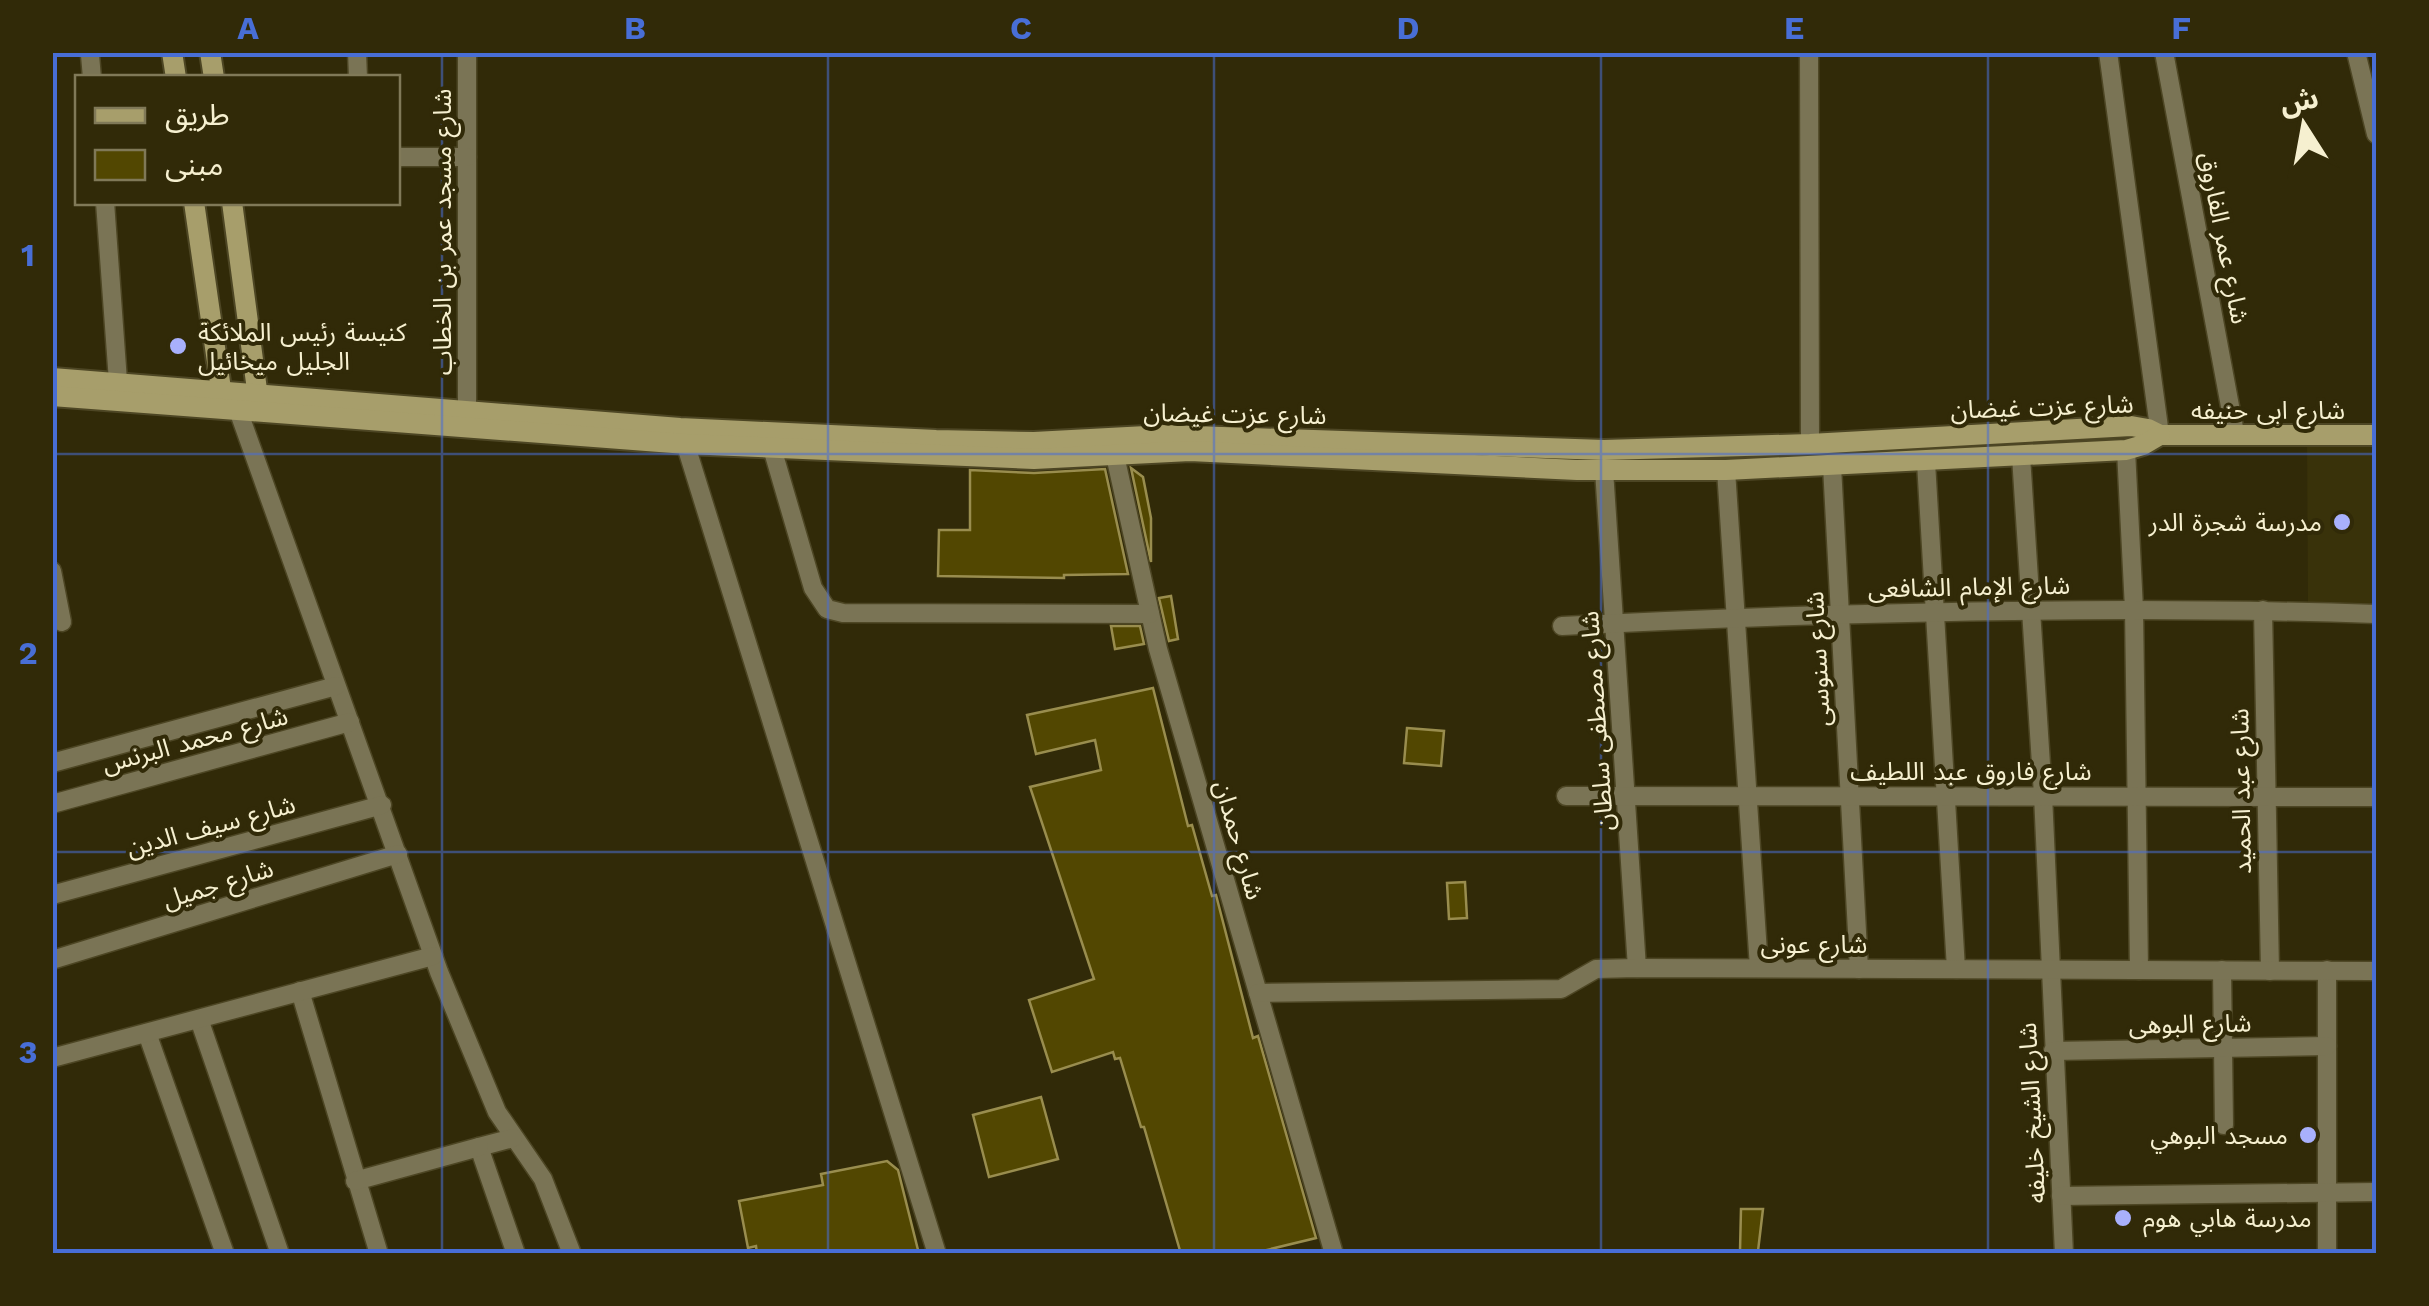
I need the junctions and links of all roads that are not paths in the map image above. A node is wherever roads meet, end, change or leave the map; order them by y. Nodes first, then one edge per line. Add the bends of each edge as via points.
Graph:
1 (467, 52) edge
2 (1808, 52) edge
3 (2108, 52) edge
4 (2164, 52) edge
5 (2356, 52) edge
6 (2376, 134) edge
7 (467, 157) junction
8 (400, 158) edge
9 (105, 205) edge
10 (195, 205) edge
11 (232, 205) edge
12 (52, 378) edge
13 (118, 392) junction
14 (52, 396) edge
15 (228, 404) junction
16 (259, 404) junction
17 (467, 412) junction
18 (2235, 434) junction
19 (2376, 434) edge
20 (2160, 435) junction
21 (683, 436) junction
22 (1810, 444) junction
23 (1113, 446) junction
24 (772, 448) junction
25 (2126, 450) junction
26 (2021, 456) junction
27 (1926, 462) junction
28 (1832, 466) junction
29 (1604, 470) junction
30 (1726, 470) junction
31 (52, 572) edge
32 (2134, 610) junction
33 (2263, 610) junction
34 (2032, 611) junction
35 (1937, 613) junction
36 (1150, 614) junction
37 (2376, 614) edge
38 (1841, 615) junction
39 (1737, 618) junction
40 (62, 622) dead end
41 (1616, 623) junction
42 (1562, 626) dead end
43 (336, 686) junction
44 (350, 722) junction
45 (52, 763) edge
46 (1566, 796) dead end
47 (1628, 796) junction
48 (1947, 796) junction
49 (2043, 796) junction
50 (2137, 796) junction
51 (1748, 797) junction
52 (1851, 797) junction
53 (2376, 797) edge
54 (2266, 799) junction
55 (52, 804) edge
56 (382, 806) junction
57 (398, 854) junction
58 (52, 895) edge
59 (433, 956) junction
60 (52, 960) edge
61 (1637, 968) junction
62 (1759, 968) junction
63 (1859, 969) junction
64 (1956, 969) junction
65 (2049, 969) junction
66 (2138, 970) junction
67 (2222, 970) junction
68 (2270, 970) junction
69 (2327, 970) junction
70 (2376, 971) edge
71 (300, 991) junction
72 (1258, 993) junction
73 (199, 1018) junction
74 (147, 1033) junction
75 (2326, 1046) junction
76 (2223, 1049) junction
77 (2054, 1052) junction
78 (52, 1058) edge
79 (2224, 1124) dead end
80 (512, 1138) junction
81 (478, 1147) junction
82 (356, 1181) junction
83 (2376, 1192) edge
84 (2327, 1194) junction
85 (2060, 1196) junction
86 (224, 1254) edge
87 (280, 1254) edge
88 (379, 1254) edge
89 (516, 1254) edge
90 (572, 1254) edge
91 (937, 1254) edge
92 (1334, 1254) edge
93 (2064, 1254) edge
94 (2327, 1254) edge

1 - 7 street, شارع مسجد عمر بن الخطاب
2 - 22 street
3 - 20 street
4 - 18 street, شارع عمر الفاروق
5 - 6 street
7 - 8 street
7 - 17 street, شارع مسجد عمر بن الخطاب
9 - 13 street
10 - 15 street
11 - 16 street
12 - 13 street, شارع عزت غيضان
13 - 14 street, شارع عزت غيضان
13 - 15 street, شارع عزت غيضان
15 - 16 street, شارع عزت غيضان
15 - 43 street
16 - 17 street, شارع عزت غيضان
16 - 21 street, شارع عزت غيضان
17 - 21 street, شارع عزت غيضان
18 - 19 street, شارع ابى حنيفه
18 - 20 street, شارع ابى حنيفه
20 - 22 street, شارع عزت غيضان via 2132,426
20 - 25 street, شارع عزت غيضان
21 - 23 street, شارع عزت غيضان
21 - 24 street, شارع عزت غيضان
21 - 91 street
22 - 23 street, شارع عزت غيضان via 1576,450 1206,436
23 - 24 street, شارع عزت غيضان via 1034,459
23 - 29 street, شارع عزت غيضان
23 - 36 street, شارع حمدان
24 - 36 street via 813,588 827,610
25 - 26 street, شارع عزت غيضان
25 - 32 street
26 - 27 street, شارع عزت غيضان
26 - 34 street, شارع الشيخ خليفه
27 - 28 street, شارع عزت غيضان
27 - 35 street
28 - 30 street, شارع عزت غيضان
28 - 38 street, شارع سنوسى
29 - 30 street, شارع عزت غيضان
29 - 41 street, شارع مصطفى سلطان
30 - 39 street
31 - 40 street
32 - 33 street, شارع الإمام الشافعى
32 - 34 street, شارع الإمام الشافعى
32 - 50 street
33 - 37 street, شارع الإمام الشافعى
33 - 54 street, شارع عبد الحميد
34 - 35 street, شارع الإمام الشافعى
34 - 49 street, شارع الشيخ خليفه
35 - 38 street, شارع الإمام الشافعى
35 - 48 street
36 - 72 street, شارع حمدان
38 - 39 street, شارع الإمام الشافعى
38 - 52 street, شارع سنوسى
39 - 41 street, شارع الإمام الشافعى
39 - 51 street
41 - 42 street, شارع الإمام الشافعى
41 - 47 street, شارع مصطفى سلطان
43 - 44 street
43 - 45 street
44 - 55 street, شارع محمد البرنس
44 - 56 street
46 - 47 street, شارع فاروق عبد اللطيف
47 - 51 street, شارع فاروق عبد اللطيف
47 - 61 street, شارع مصطفى سلطان
48 - 49 street, شارع فاروق عبد اللطيف
48 - 52 street, شارع فاروق عبد اللطيف
48 - 64 street
49 - 50 street, شارع فاروق عبد اللطيف
49 - 65 street, شارع الشيخ خليفه
50 - 54 street, شارع فاروق عبد اللطيف
50 - 66 street
51 - 52 street, شارع فاروق عبد اللطيف
51 - 62 street
52 - 63 street, شارع سنوسى
53 - 54 street, شارع فاروق عبد اللطيف
54 - 68 street, شارع عبد الحميد
56 - 57 street
56 - 58 street, شارع سيف الدين
57 - 59 street
57 - 60 street, شارع جميل
59 - 71 street
59 - 80 street
61 - 62 street, شارع عونى
61 - 72 street, شارع عونى via 1596,969 1561,989
62 - 63 street, شارع عونى
63 - 64 street, شارع عونى
64 - 65 street, شارع عونى
65 - 66 street, شارع عونى
65 - 77 street, شارع الشيخ خليفه
66 - 67 street, شارع عونى
67 - 68 street, شارع عونى
67 - 76 street
68 - 69 street, شارع عونى
69 - 70 street, شارع عونى
69 - 75 street
71 - 73 street
71 - 82 street
72 - 92 street, شارع حمدان
73 - 74 street
73 - 87 street
74 - 78 street
74 - 86 street
75 - 76 street, شارع البوهى
75 - 84 street
76 - 77 street, شارع البوهى
76 - 79 street
77 - 85 street, شارع الشيخ خليفه
80 - 81 street
80 - 90 street via 543,1179
81 - 82 street
81 - 89 street
82 - 88 street
83 - 84 street
84 - 85 street
84 - 94 street
85 - 93 street, شارع الشيخ خليفه

